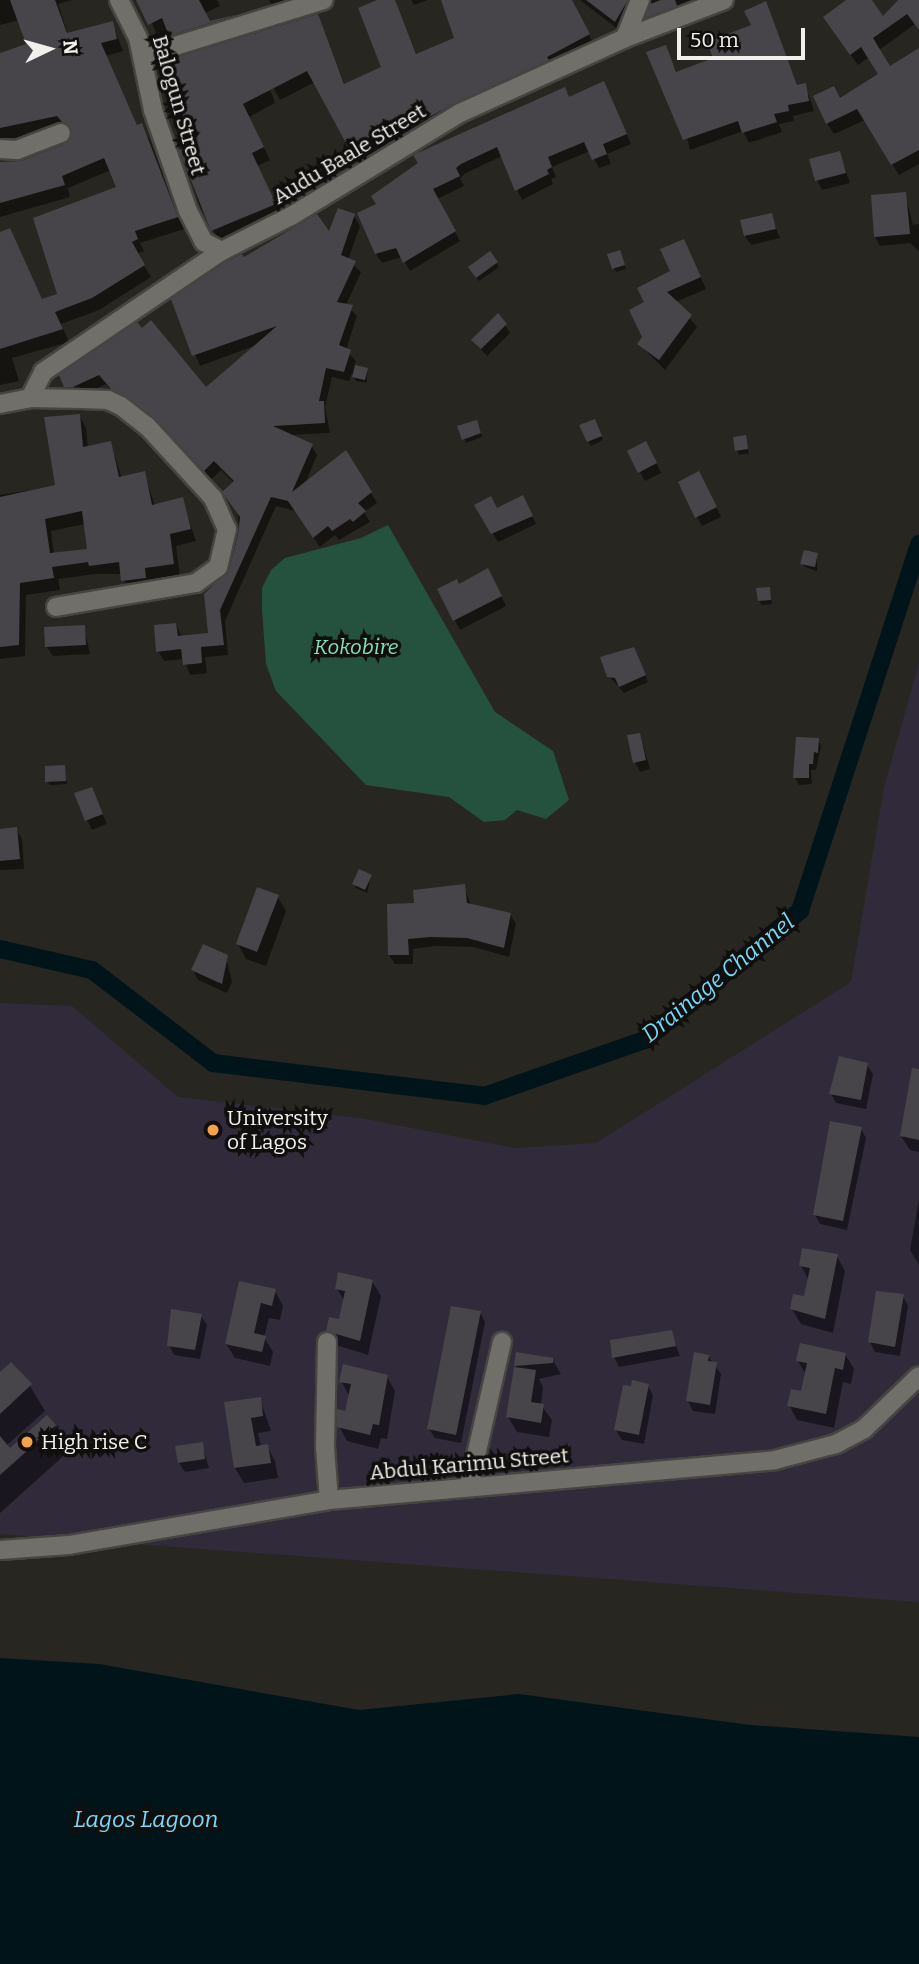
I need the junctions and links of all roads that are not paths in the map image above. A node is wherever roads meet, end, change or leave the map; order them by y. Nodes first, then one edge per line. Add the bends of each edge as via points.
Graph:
1 (119, 0) edge
2 (324, 0) edge
3 (640, 0) edge
4 (724, 0) edge
5 (625, 38) junction
6 (143, 56) junction
7 (61, 133) dead end
8 (0, 149) edge
9 (222, 251) junction
10 (30, 398) junction
11 (0, 404) edge
12 (56, 607) dead end
13 (327, 1342) dead end
14 (502, 1342) dead end
15 (919, 1376) edge
16 (469, 1486) junction
17 (329, 1500) junction
18 (0, 1550) edge

1 - 6 street, Balogun Street
2 - 6 street
3 - 5 street
4 - 5 street, Audu Baale Street
5 - 9 street, Audu Baale Street via 460,113 316,202
6 - 9 street, Balogun Street via 153,110 188,211 204,242
7 - 8 street via 17,150
9 - 10 street, Audu Baale Street via 43,372
10 - 11 street
10 - 12 street via 108,400 121,406 147,426 213,498 227,529 218,566 195,583
13 - 17 street
14 - 16 street
15 - 16 street, Abdul Karimu Street via 864,1429 801,1455 696,1469
16 - 17 street, Abdul Karimu Street
17 - 18 street, Abdul Karimu Street via 92,1542

